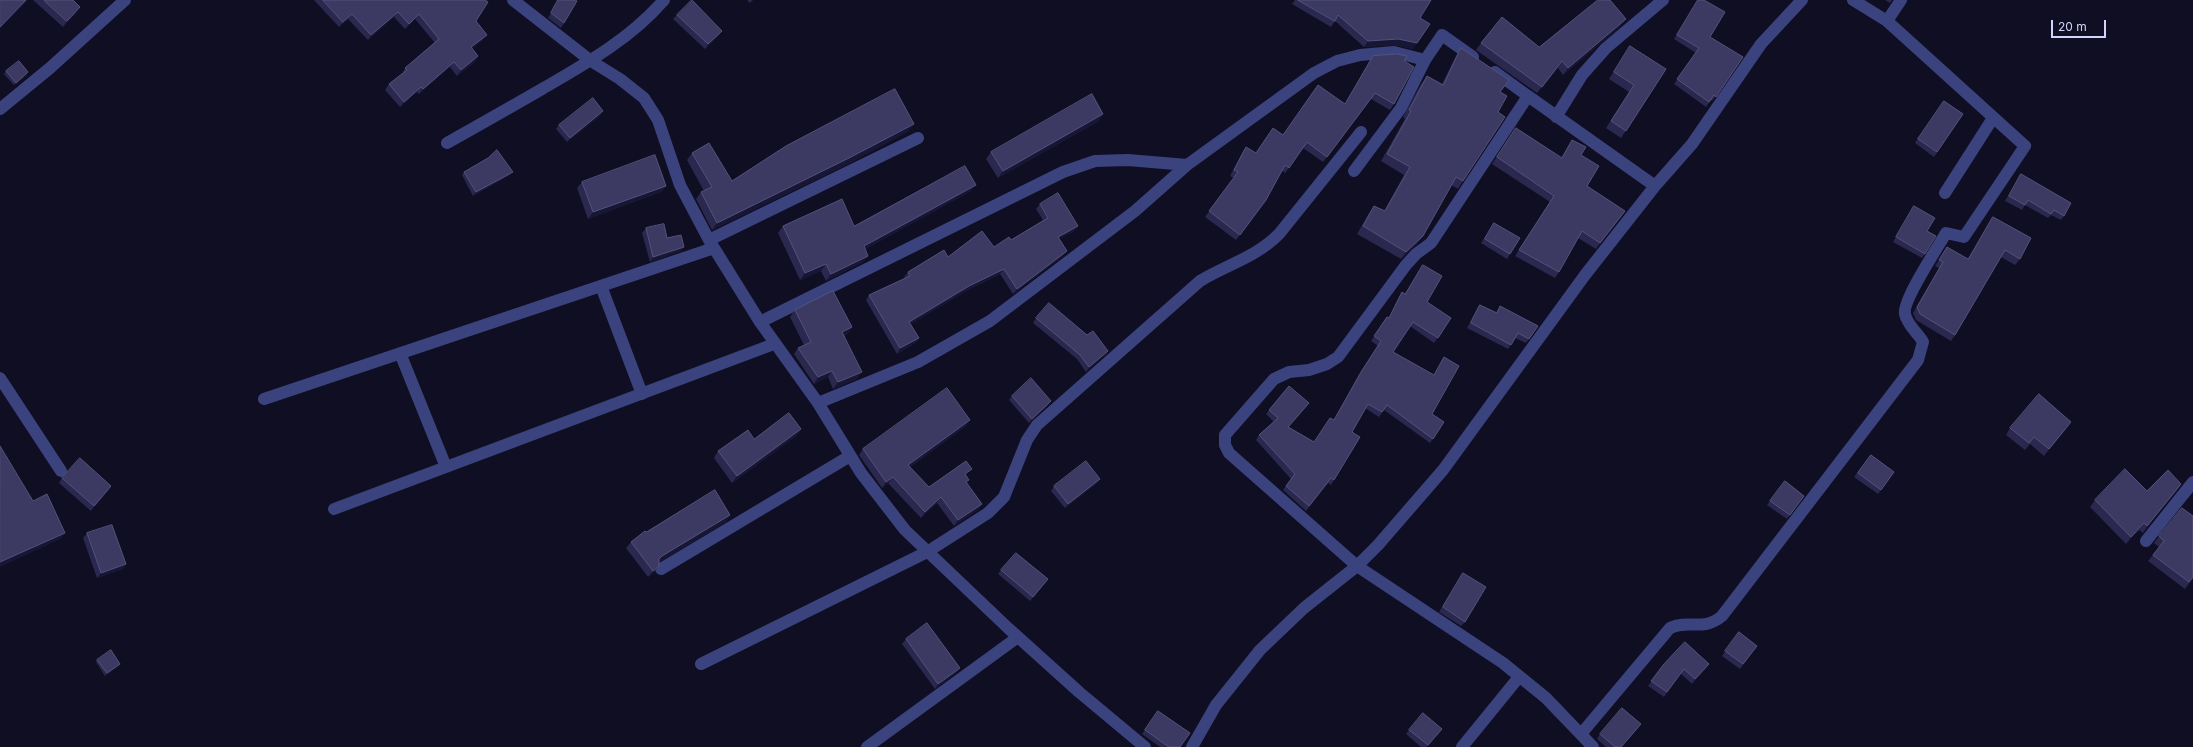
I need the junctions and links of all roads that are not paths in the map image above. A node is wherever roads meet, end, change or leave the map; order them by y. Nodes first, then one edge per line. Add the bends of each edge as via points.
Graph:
1 (125, 0) edge
2 (513, 0) edge
3 (664, 0) edge
4 (1663, 0) edge
5 (1802, 0) edge
6 (1853, 0) edge
7 (1901, 0) edge
8 (1887, 21) junction
9 (1425, 60) junction
10 (592, 61) junction
11 (1528, 96) junction
12 (0, 109) edge
13 (1556, 117) junction
14 (1993, 118) junction
15 (1361, 132) dead end
16 (918, 138) dead end
17 (447, 143) dead end
18 (1187, 165) junction
19 (1354, 171) dead end
20 (1655, 186) junction
21 (1945, 193) dead end
22 (711, 244) junction
23 (601, 286) junction
24 (760, 322) junction
25 (774, 344) junction
26 (400, 353) junction
27 (0, 378) edge
28 (642, 394) junction
29 (264, 399) dead end
30 (818, 403) junction
31 (850, 456) junction
32 (446, 467) junction
33 (61, 471) dead end
34 (2193, 482) edge
35 (334, 509) dead end
36 (2146, 541) dead end
37 (927, 552) junction
38 (1357, 566) junction
39 (661, 569) edge
40 (1018, 637) junction
41 (701, 664) dead end
42 (1519, 677) junction
43 (1581, 734) junction
44 (867, 747) edge
45 (1145, 747) edge
46 (1192, 747) edge
47 (1462, 747) edge
48 (1593, 747) edge

1 - 12 street
2 - 10 street
3 - 10 street via 623,40
4 - 13 street via 1606,48 1582,75
5 - 20 street via 1761,44 1692,144
6 - 8 street
7 - 8 street
8 - 14 street
9 - 11 street via 1442,35
9 - 18 street via 1394,52 1360,55 1337,61 1314,73
9 - 19 street via 1401,108
10 - 17 street
10 - 22 street via 644,98 658,120 680,185
11 - 13 street
11 - 38 street via 1431,243 1406,265 1338,357 1327,364 1309,370 1289,372 1274,379 1225,435 1225,445 1229,453
13 - 20 street
14 - 21 street
14 - 43 street via 2025,146 1964,237 1946,233 1910,295 1904,309 1905,316 1923,342 1918,360 1722,616 1713,623 1678,624 1670,628
15 - 37 street via 1265,248 1246,259 1223,267 1200,281 1037,425 1027,440 1004,497 988,513
16 - 22 street
18 - 24 street via 1128,160 1095,161 1063,172
18 - 30 street via 1135,211 990,321 918,362
20 - 38 street via 1585,274 1443,470
22 - 23 street
22 - 24 street
23 - 26 street
23 - 28 street
24 - 25 street
25 - 28 street
25 - 30 street
26 - 29 street
26 - 32 street
27 - 33 street
28 - 32 street
30 - 31 street
31 - 37 street via 905,530
31 - 39 street
32 - 35 street
34 - 36 street
37 - 40 street
37 - 41 street
38 - 42 street via 1492,656
38 - 46 street via 1304,608 1260,650 1216,705
40 - 44 street
40 - 45 street
42 - 43 street via 1546,698
42 - 47 street
43 - 48 street

